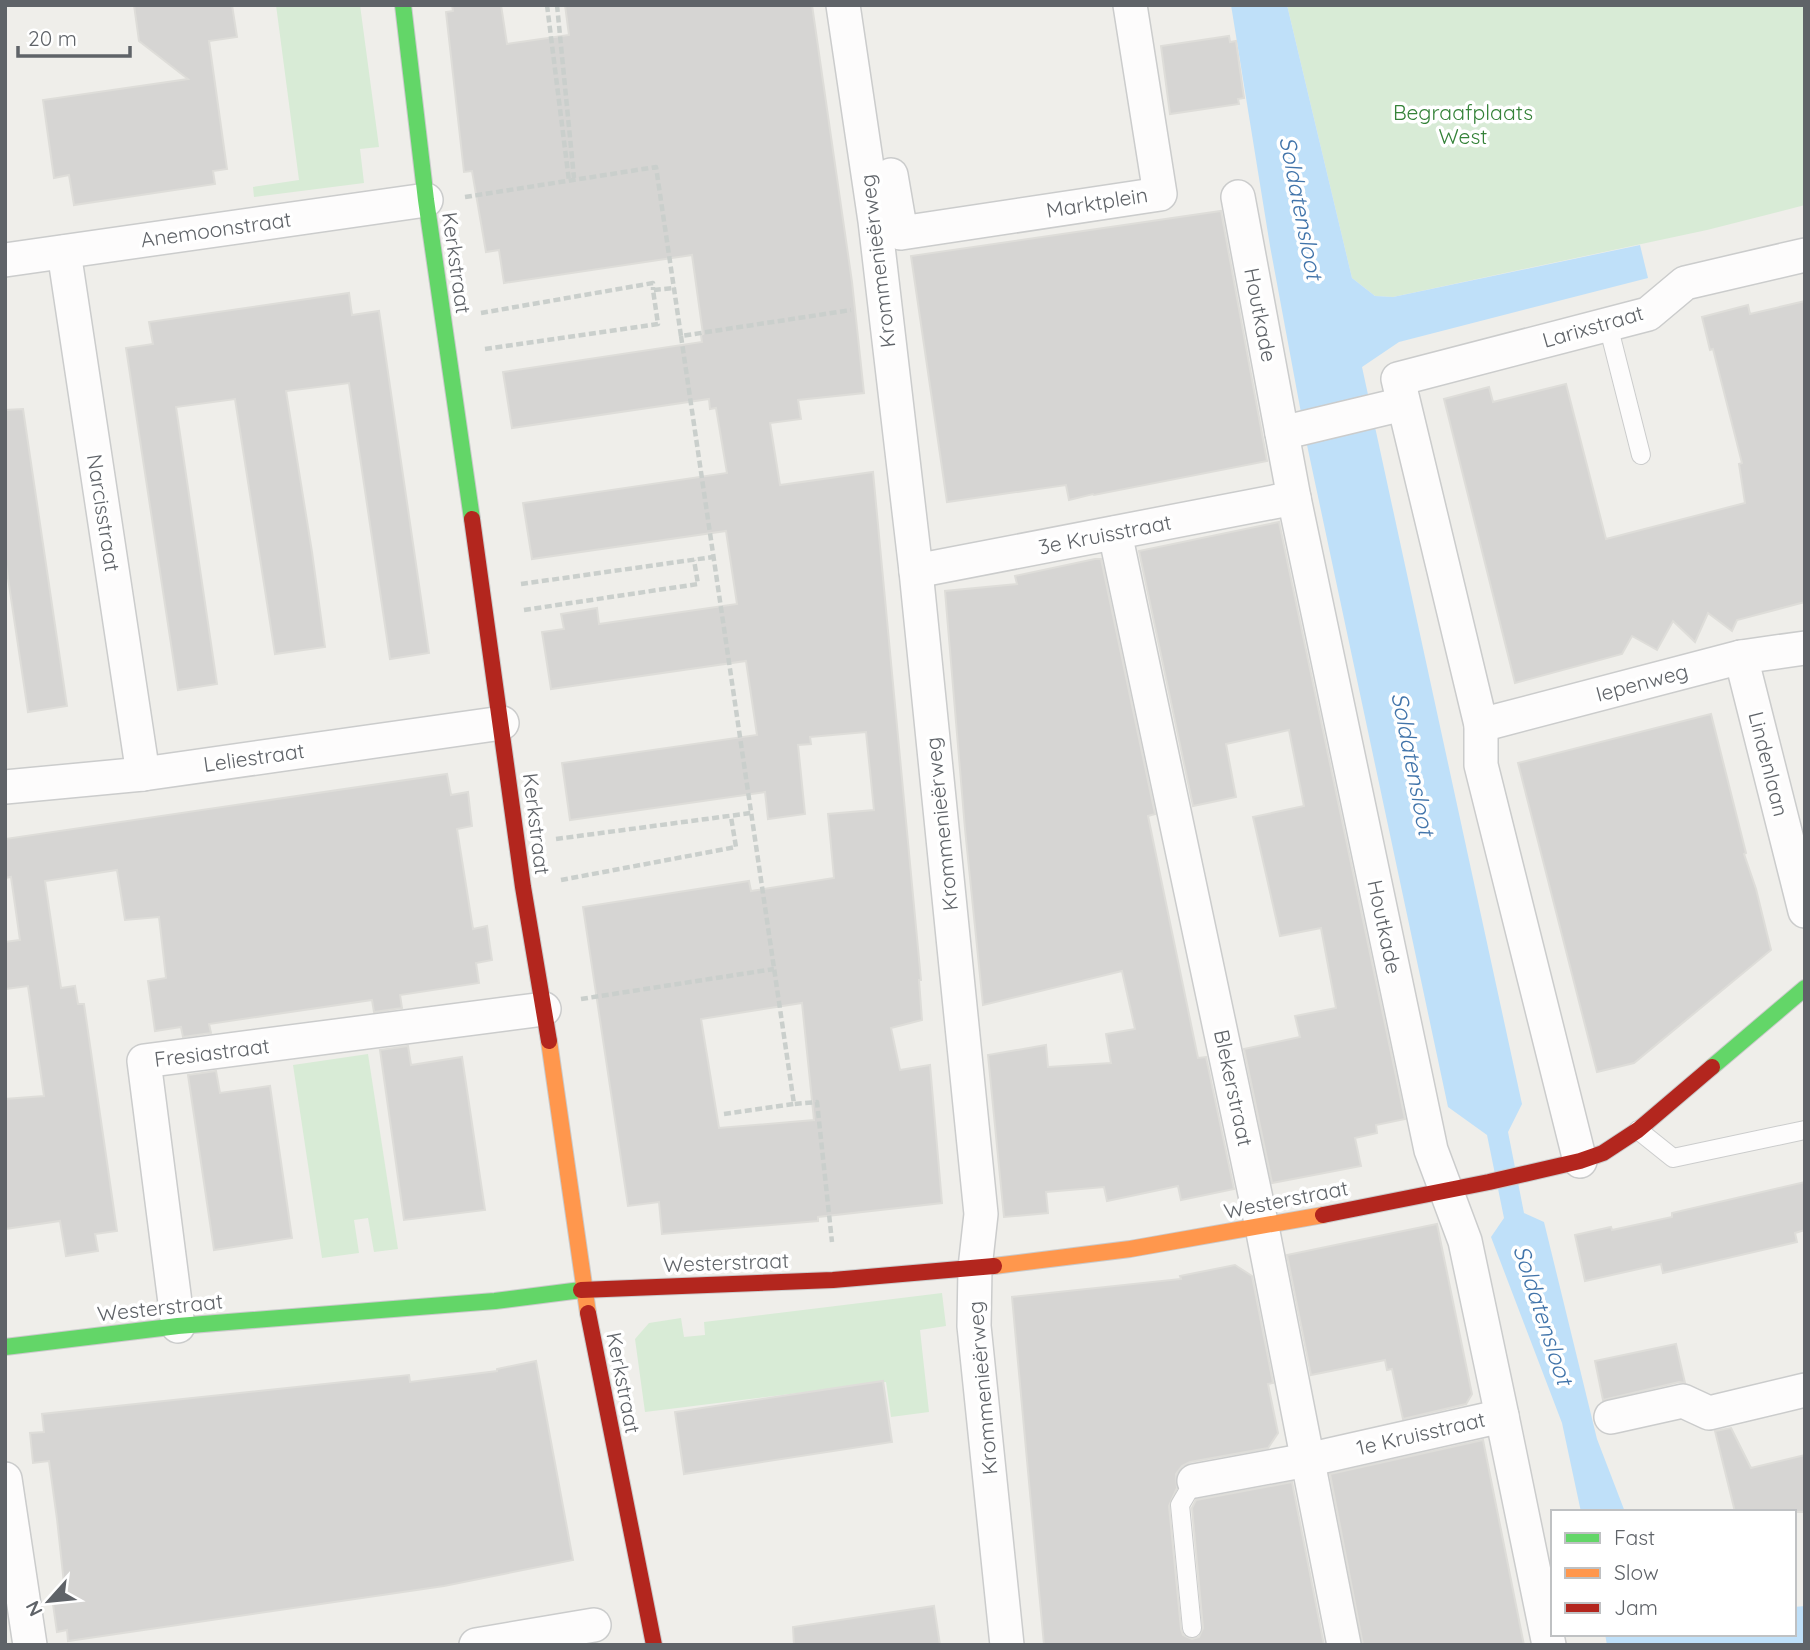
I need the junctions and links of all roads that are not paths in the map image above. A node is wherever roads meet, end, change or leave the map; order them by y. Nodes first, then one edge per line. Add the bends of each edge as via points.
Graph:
1 (402, 5) edge
2 (843, 5) edge
3 (863, 5) edge
4 (1130, 5) edge
5 (1112, 186) dead end
6 (1238, 197) dead end
7 (426, 201) junction
8 (886, 220) junction
9 (64, 252) junction
10 (1805, 255) edge
11 (5, 260) edge
12 (1608, 325) junction
13 (1392, 407) junction
14 (1292, 431) junction
15 (1641, 455) dead end
16 (1294, 498) junction
17 (1115, 533) junction
18 (916, 571) junction
19 (1805, 648) edge
20 (1741, 657) junction
21 (502, 723) junction
22 (1481, 725) junction
23 (143, 774) junction
24 (5, 787) edge
25 (1805, 911) edge
26 (1805, 988) edge
27 (544, 1009) junction
28 (1638, 1130) junction
29 (1805, 1130) edge
30 (1580, 1161) junction
31 (1445, 1191) junction
32 (1262, 1227) junction
33 (975, 1268) junction
34 (584, 1290) junction
35 (178, 1326) junction
36 (5, 1347) edge
37 (1805, 1390) edge
38 (1502, 1416) junction
39 (1611, 1417) dead end
40 (1307, 1460) junction
41 (5, 1479) edge
42 (1194, 1481) joint
43 (594, 1625) dead end
44 (1192, 1629) dead end
45 (489, 1644) edge
46 (30, 1645) edge
47 (654, 1645) edge
48 (1007, 1645) edge
49 (1344, 1645) edge
50 (1549, 1645) edge

1 - 7 street, Kerkstraat
2 - 8 street, Krommenieërweg
3 - 8 street
4 - 8 street, Marktplein via 1160,194 901,233
5 - 8 lane, Marktplein
6 - 14 street, Houtkade
7 - 9 street, Anemoonstraat
7 - 21 street, Kerkstraat
8 - 18 street, Krommenieërweg via 883,305
9 - 11 street, Anemoonstraat
9 - 23 street, Narcisstraat
10 - 12 street, Larixstraat via 1685,283 1648,314
12 - 13 street, Larixstraat via 1398,379
12 - 15 lane
13 - 14 street
13 - 22 street
14 - 16 street, Houtkade
16 - 17 street, 3e Kruisstraat
16 - 31 street, Houtkade via 1431,1150
17 - 18 street, 3e Kruisstraat
17 - 32 street, Blekerstraat
18 - 33 street, Krommenieërweg via 981,1214
19 - 20 street, Iepenweg
20 - 22 street, Iepenweg
20 - 25 street, Lindenlaan
21 - 23 street, Leliestraat
21 - 27 street, Kerkstraat
22 - 30 street via 1481,765
23 - 24 street, Leliestraat
26 - 28 street
27 - 34 street, Kerkstraat
27 - 35 street, Fresiastraat via 144,1061
28 - 29 lane via 1673,1157
28 - 30 street via 1603,1153
30 - 31 street
31 - 32 street, Westerstraat
31 - 38 street, Houtkade via 1465,1241
32 - 33 street, Westerstraat
32 - 40 street, Blekerstraat
33 - 34 street, Westerstraat via 833,1280
33 - 48 street, Krommenieërweg via 974,1326
34 - 35 street, Westerstraat
34 - 47 street, Kerkstraat
35 - 36 street, Westerstraat
37 - 39 street via 1709,1413 1683,1401
38 - 40 street, 1e Kruisstraat
38 - 50 street, 1e Kruisstraat
40 - 42 street, 1e Kruisstraat
40 - 49 street, Blekerstraat
41 - 46 street
42 - 44 lane via 1180,1505
43 - 45 street

